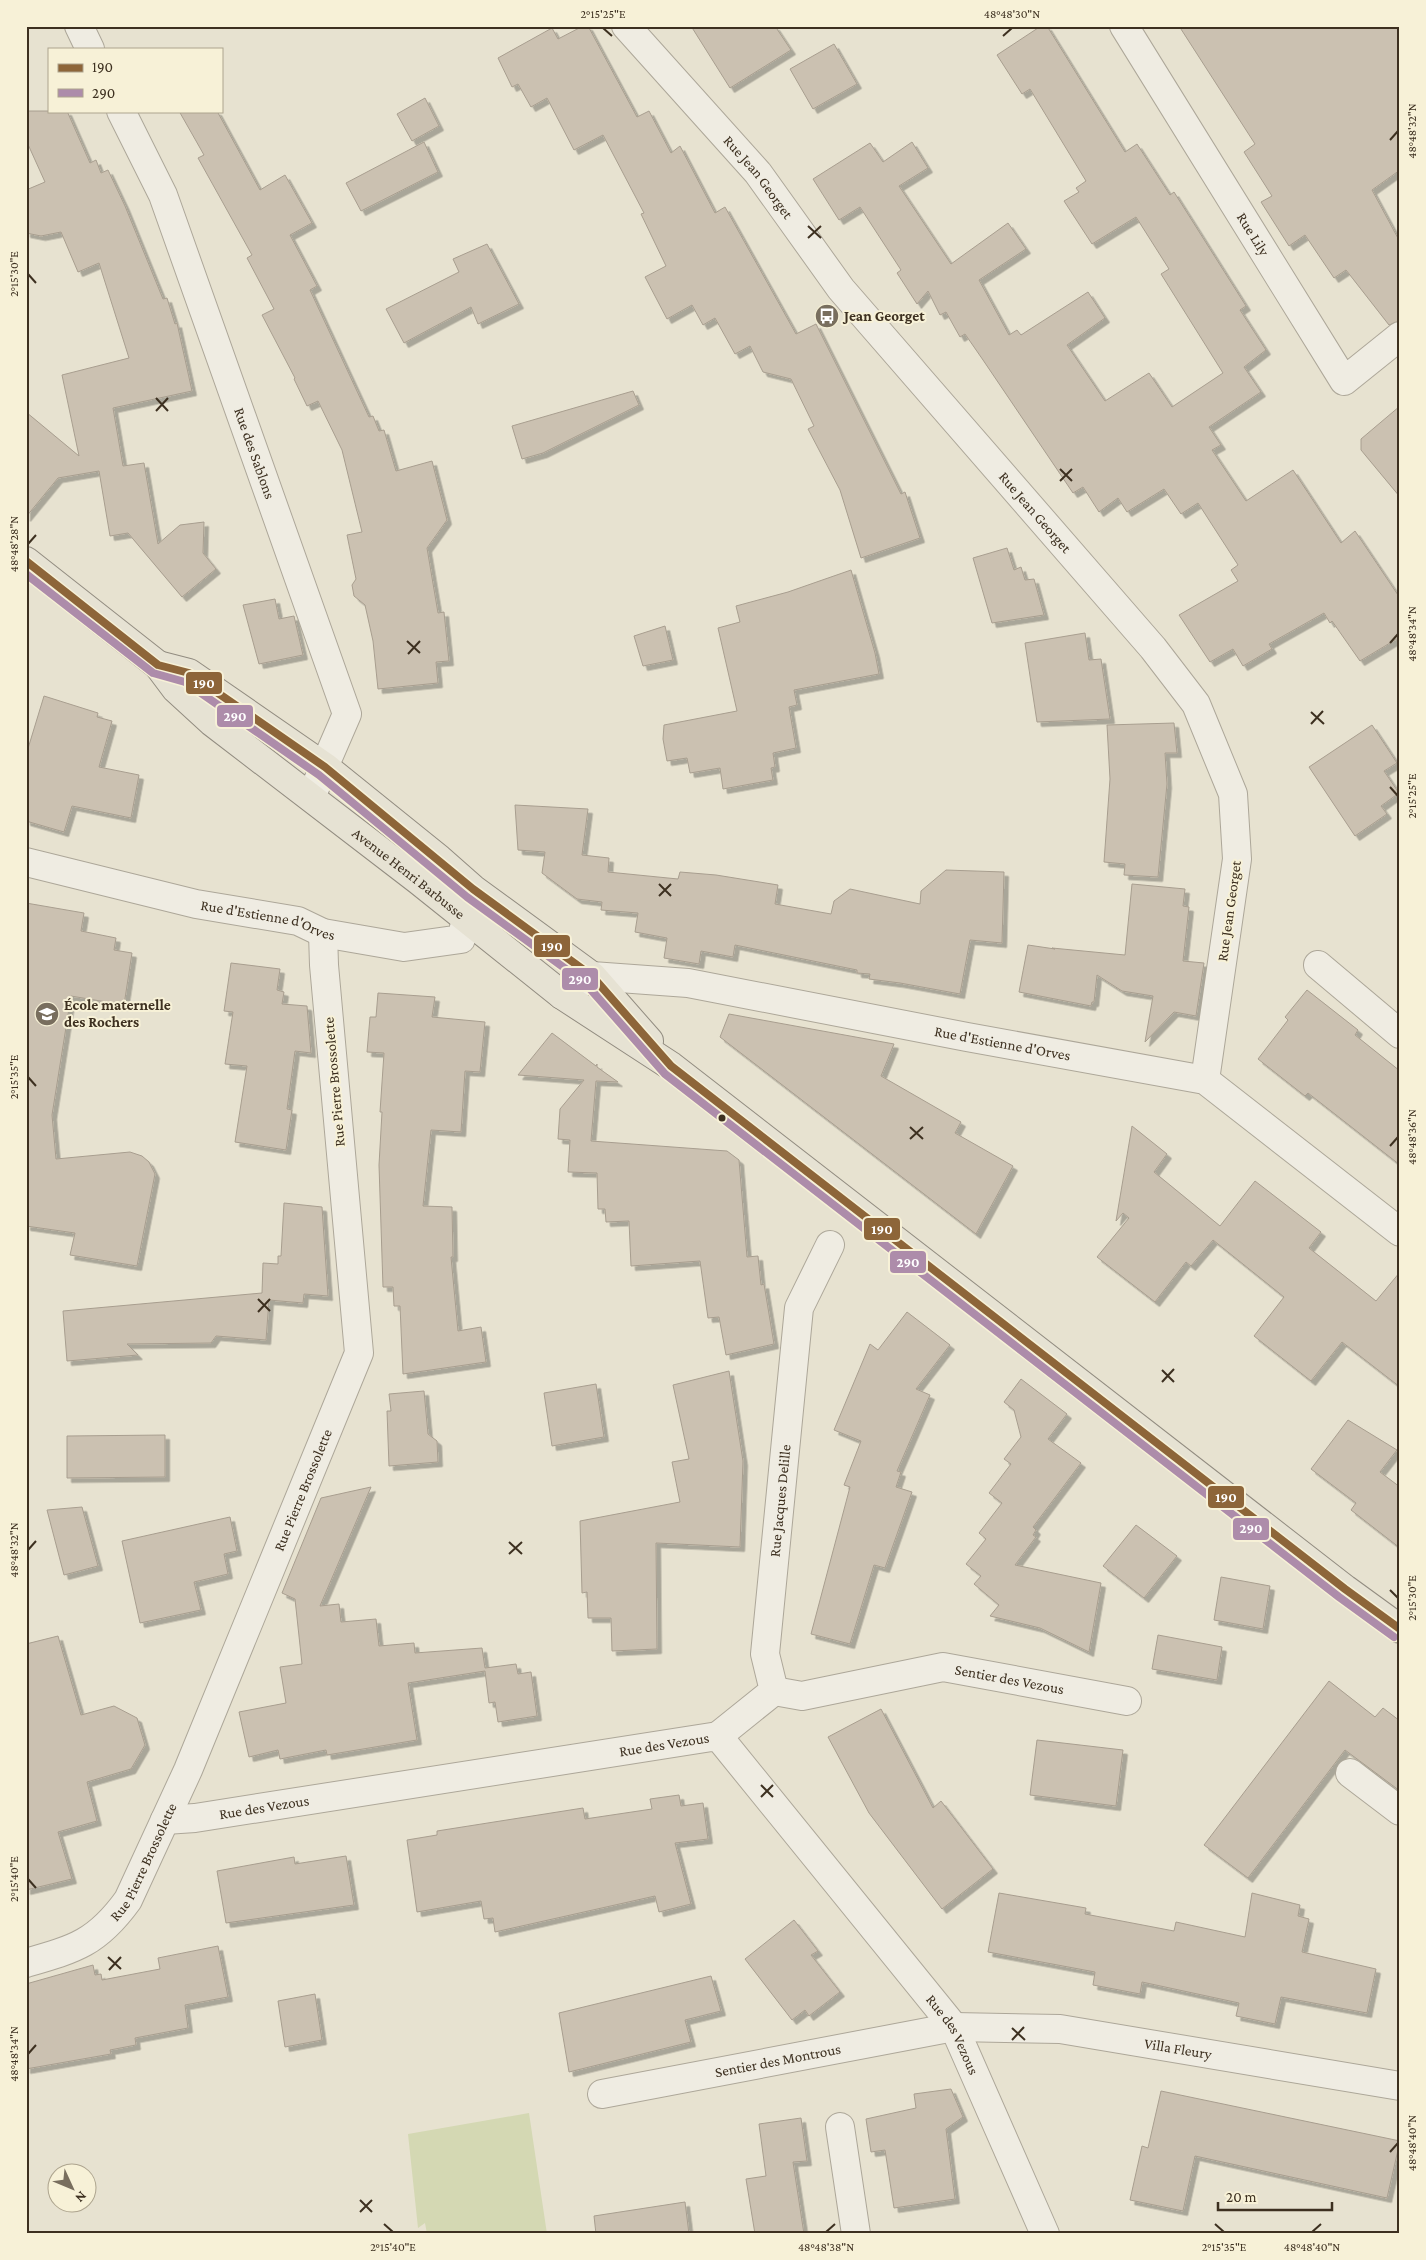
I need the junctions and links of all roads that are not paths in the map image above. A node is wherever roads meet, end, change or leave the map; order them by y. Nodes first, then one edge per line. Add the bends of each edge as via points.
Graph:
1 (79, 26) edge
2 (626, 26) edge
3 (1124, 26) edge
4 (90, 48) edge
5 (122, 112) edge
6 (1400, 336) edge
7 (26, 561) edge
8 (158, 665) junction
9 (325, 767) junction
10 (311, 797) junction
11 (26, 862) edge
12 (473, 889) junction
13 (467, 921) junction
14 (323, 933) junction
15 (1318, 965) dead end
16 (592, 976) junction
17 (562, 995) junction
18 (1400, 1034) edge
19 (671, 1066) junction
20 (1205, 1080) junction
21 (1400, 1232) edge
22 (830, 1245) dead end
23 (1400, 1630) edge
24 (774, 1690) junction
25 (1127, 1701) dead end
26 (718, 1736) junction
27 (1350, 1773) dead end
28 (1400, 1811) edge
29 (165, 1820) junction
30 (26, 1963) edge
31 (954, 2027) junction
32 (1400, 2086) edge
33 (602, 2094) dead end
34 (840, 2127) dead end
35 (856, 2234) edge
36 (1046, 2234) edge

1 - 4 street
2 - 20 street, Rue Jean Georget via 758,173 841,289 1153,648 1196,704 1233,794 1237,860
3 - 6 street, Rue Lily via 1344,381
5 - 9 street, Rue des Sablons via 163,195 347,714
7 - 8 main road, Avenue Henri Barbusse
8 - 9 main road, Avenue Henri Barbusse via 189,672
8 - 10 main road, Avenue Henri Barbusse via 176,689 212,722
9 - 10 street, Rue des Sablons
9 - 12 main road, Avenue Henri Barbusse
10 - 13 main road, Avenue Henri Barbusse
11 - 14 street, Rue d'Estienne d'Orves via 196,904 298,921
12 - 13 street, Rue d'Estienne d'Orves
12 - 16 main road, Avenue Henri Barbusse
13 - 14 street, Rue d'Estienne d'Orves via 461,939 404,947
13 - 17 main road, Avenue Henri Barbusse
14 - 29 street, Rue Pierre Brossolette via 359,1353
15 - 18 street
16 - 17 street
16 - 19 main road, Avenue Henri Barbusse
16 - 20 street, Rue d'Estienne d'Orves via 688,983
17 - 19 main road, Avenue Henri Barbusse
19 - 23 main road, Avenue Henri Barbusse
20 - 21 street, Rue d'Estienne d'Orves
22 - 24 street, Rue Jacques Delille via 799,1308 765,1654
24 - 25 street, Sentier des Vezous via 802,1696 943,1667
24 - 26 street
26 - 29 street, Rue des Vezous via 205,1817
26 - 31 street, Rue des Vezous
27 - 28 street
29 - 30 street, Rue Pierre Brossolette via 128,1900 114,1919 74,1949
31 - 32 street, Villa Fleury via 1060,2029
31 - 33 street, Sentier des Montrous
31 - 36 street, Rue des Vezous
34 - 35 street

